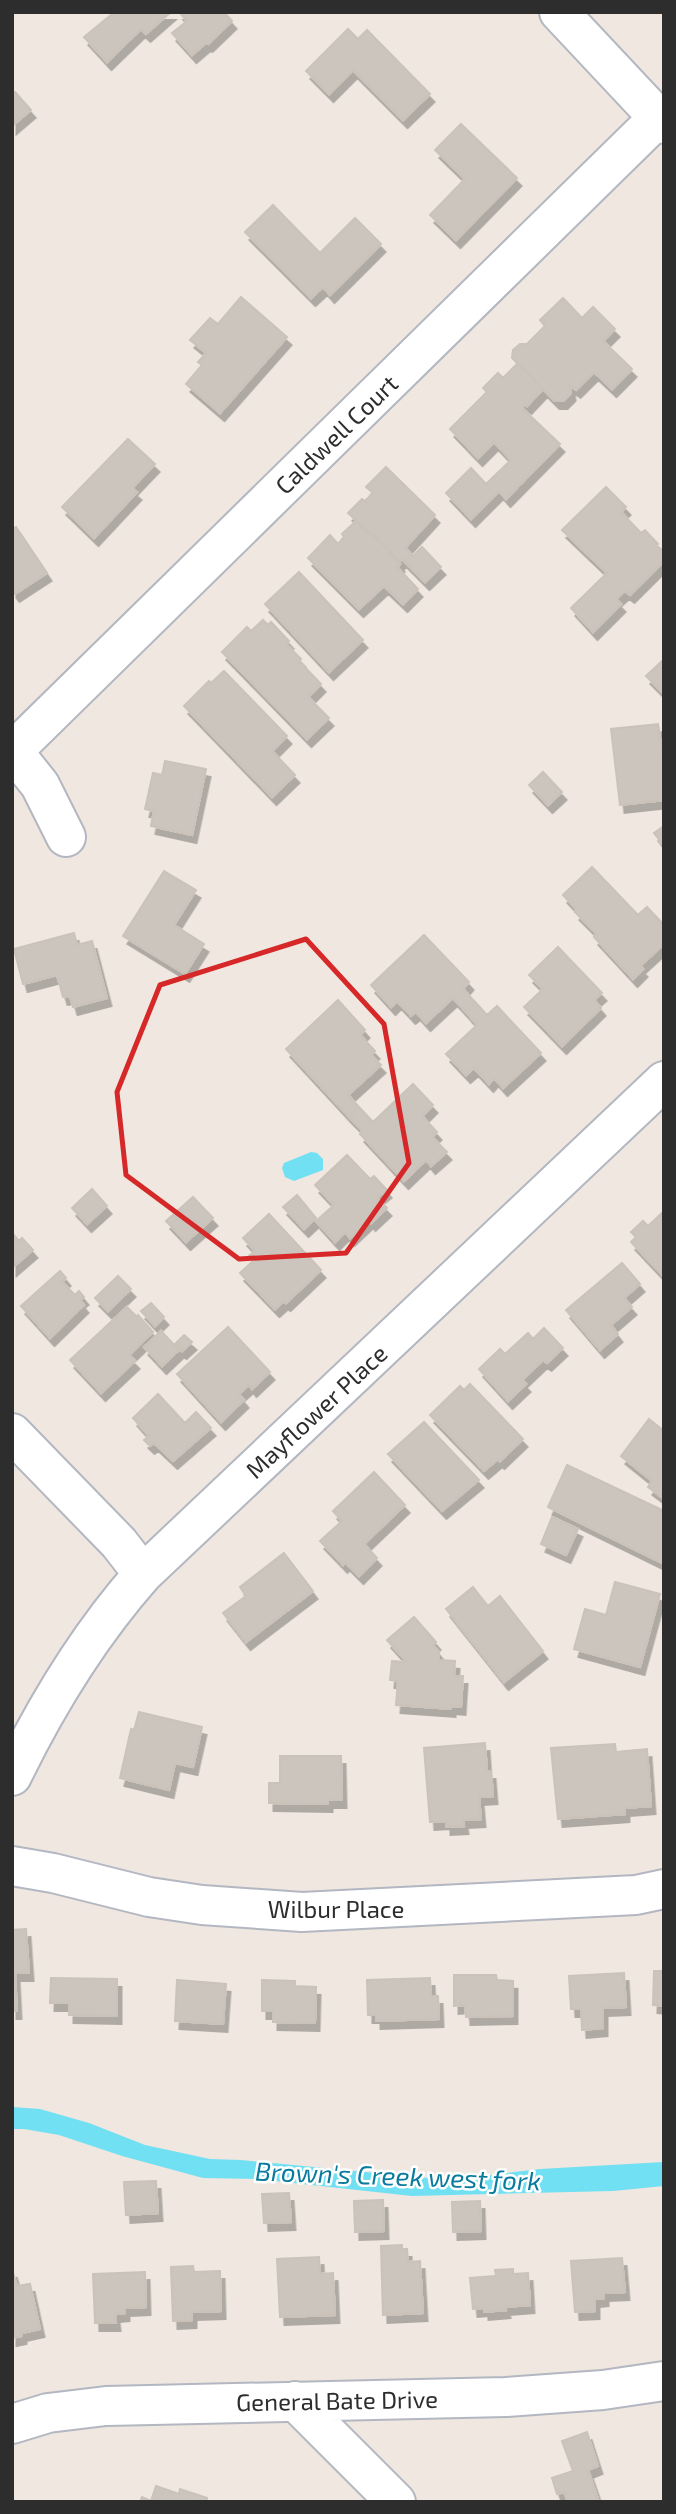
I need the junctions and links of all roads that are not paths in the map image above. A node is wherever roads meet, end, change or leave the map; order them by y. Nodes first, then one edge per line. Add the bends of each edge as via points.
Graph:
1 (559, 12) edge
2 (661, 121) edge
3 (13, 751) edge
4 (66, 837) dead end
5 (664, 1081) edge
6 (12, 1433) edge
7 (143, 1574) junction
8 (12, 1776) edge
9 (12, 1866) edge
10 (664, 1889) edge
11 (664, 2381) edge
12 (295, 2401) junction
13 (12, 2424) edge
14 (396, 2502) edge

1 - 2 street
2 - 3 street, Caldwell Court
3 - 4 street via 40,785
5 - 7 street, Mayflower Place
6 - 7 street via 119,1543
7 - 8 street, Mayflower Place via 67,1676
9 - 10 street, Wilbur Place via 149,1897 302,1912 636,1895
11 - 12 street, General Bate Drive via 506,2397
12 - 13 street, General Bate Drive via 106,2406 48,2413
12 - 14 street

